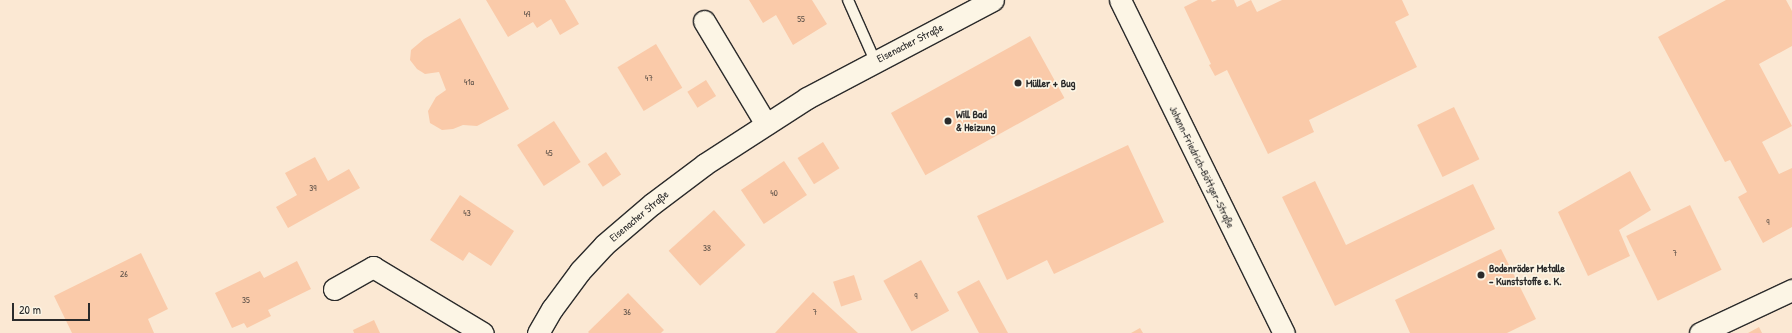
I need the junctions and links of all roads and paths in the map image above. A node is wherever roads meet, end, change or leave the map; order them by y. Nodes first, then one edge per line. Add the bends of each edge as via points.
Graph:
1 (848, 0) edge
2 (992, 0) edge
3 (1120, 0) edge
4 (704, 21) dead end
5 (875, 61) junction
6 (766, 124) junction
7 (334, 289) dead end
8 (1792, 290) edge
9 (483, 333) edge
10 (538, 333) edge
11 (1284, 333) edge
12 (1700, 333) edge

1 - 5 lane
2 - 5 street, Eisenacher Straße
3 - 11 street, Johann-Friedrich-Böttger-Straße
4 - 6 street
5 - 6 street, Eisenacher Straße
6 - 10 street, Eisenacher Straße via 704,164 604,245 580,271
7 - 9 street via 373,267
8 - 12 street

